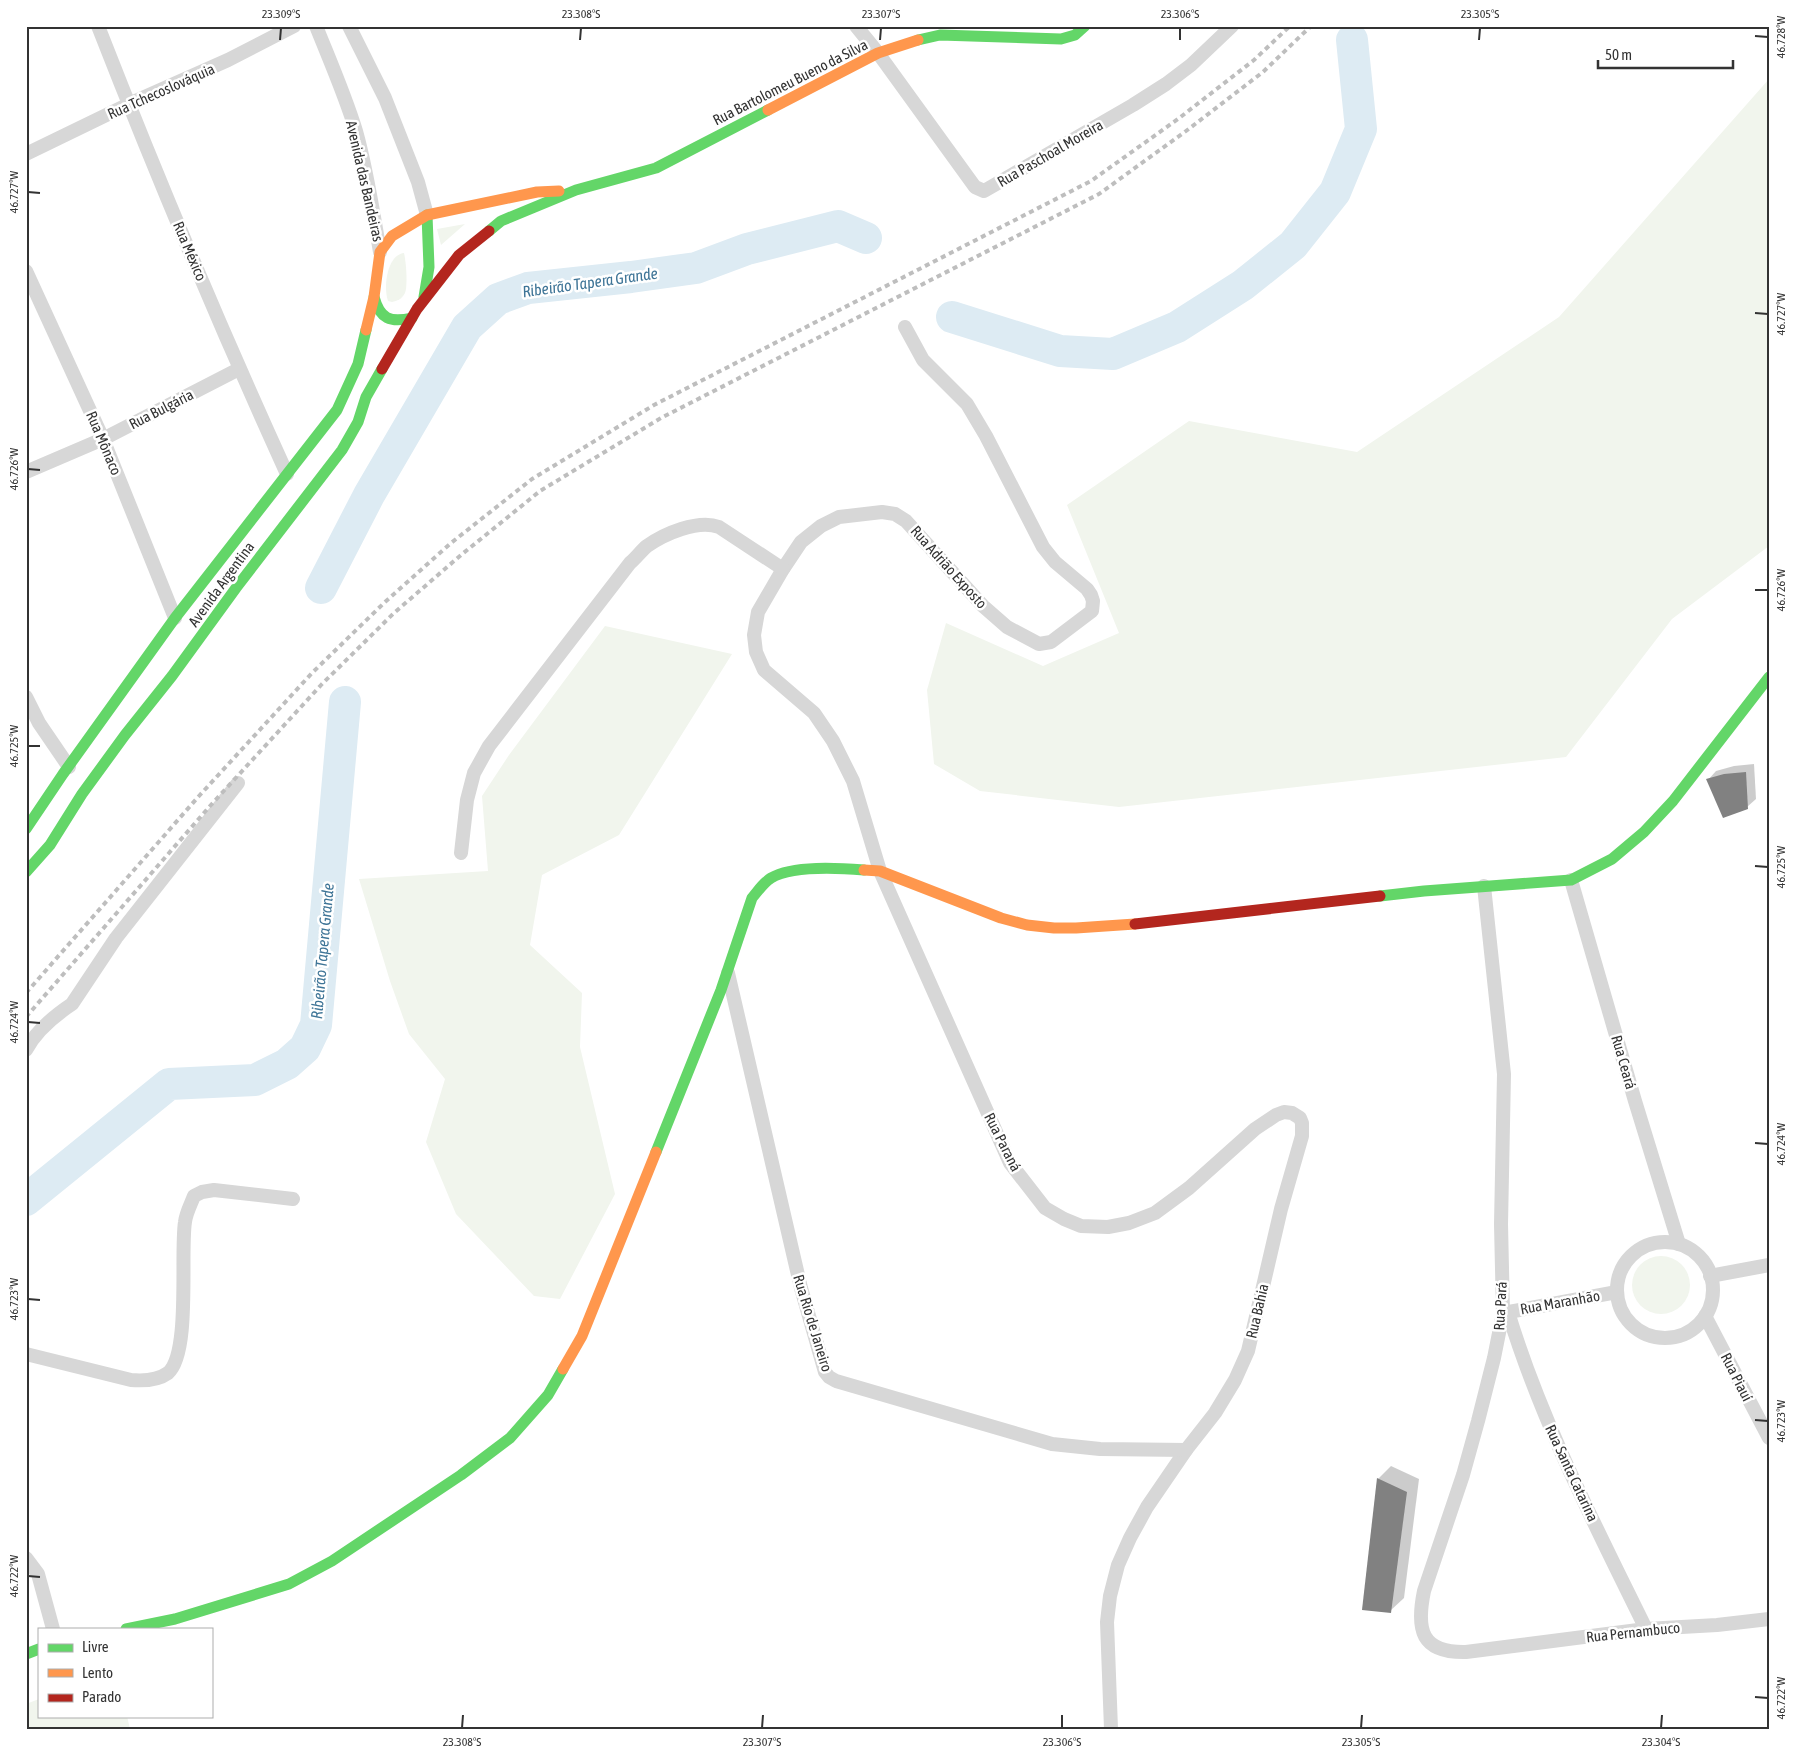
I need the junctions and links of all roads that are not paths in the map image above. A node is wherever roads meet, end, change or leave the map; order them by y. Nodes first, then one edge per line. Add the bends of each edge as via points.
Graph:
1 (98, 26) edge
2 (294, 26) edge
3 (316, 26) edge
4 (349, 26) edge
5 (856, 26) edge
6 (1232, 26) edge
7 (1084, 28) edge
8 (878, 53) junction
9 (129, 104) junction
10 (26, 154) edge
11 (576, 190) junction
12 (427, 215) junction
13 (380, 252) junction
14 (26, 271) edge
15 (374, 297) junction
16 (423, 302) junction
17 (412, 318) junction
18 (905, 327) dead end
19 (240, 369) junction
20 (103, 439) junction
21 (26, 472) edge
22 (287, 474) junction
23 (783, 569) junction
24 (175, 618) junction
25 (1769, 676) edge
26 (26, 698) edge
27 (69, 767) junction
28 (238, 784) dead end
29 (43, 805) junction
30 (54, 823) junction
31 (34, 830) edge
32 (50, 845) junction
33 (461, 852) dead end
34 (880, 871) junction
35 (26, 872) edge
36 (1571, 880) junction
37 (1484, 886) junction
38 (728, 971) junction
39 (26, 1050) edge
40 (1295, 1158) joint
41 (293, 1199) dead end
42 (1679, 1244) junction
43 (1769, 1265) edge
44 (1710, 1276) junction
45 (1617, 1292) junction
46 (1505, 1312) junction
47 (1705, 1316) junction
48 (26, 1354) edge
49 (1769, 1438) edge
50 (1186, 1450) junction
51 (26, 1558) edge
52 (1769, 1618) edge
53 (53, 1628) edge
54 (131, 1628) edge
55 (1646, 1629) junction
56 (1496, 1648) joint
57 (38, 1649) edge
58 (26, 1654) edge
59 (1111, 1729) edge

1 - 9 street, Rua México
2 - 9 street, Rua Tchecoslováquia via 228,60
3 - 13 street, Avenida das Bandeiras via 356,131
4 - 12 street via 385,98 418,182
5 - 8 street
6 - 8 street, Rua Paschoal Moreira via 1166,84 984,191 975,187
7 - 8 street, Rua Bartolomeu Bueno da Silva via 1069,38 1061,39 940,35
8 - 11 street, Rua Bartolomeu Bueno da Silva via 656,168
9 - 10 street, Rua Tchecoslováquia
9 - 19 street, Rua México
11 - 12 street, Rua Bartolomeu Bueno da Silva via 537,192
11 - 16 street, Rua Bartolomeu Bueno da Silva via 501,221 459,255
12 - 13 street, Rua Bartolomeu Bueno da Silva via 392,236
12 - 16 street via 429,264
13 - 15 street, Avenida Argentina
14 - 20 street, Rua Mônaco
15 - 17 street via 382,315 392,321
15 - 22 street, Avenida Argentina via 358,364 337,410
16 - 17 street, Avenida Argentina
17 - 30 street, Avenida Argentina via 366,397 358,422 342,450 82,794
18 - 23 street, Rua Adrião Exposto via 923,360 967,404 1043,547 1055,562 1087,589 1093,601 1092,611 1050,642 1039,644 1007,627 983,606 906,521 895,514 882,512 839,517 821,526 801,542
19 - 20 street, Rua Bulgária
19 - 22 street, Rua México
20 - 21 street, Rua Bulgária
20 - 24 street, Rua Mônaco
22 - 24 street, Avenida Argentina
23 - 33 street via 712,524 697,525 664,536 646,547 489,746 474,773 467,800
23 - 34 street, Rua Adrião Exposto via 758,612 754,635 756,652 764,670 814,712 833,741 854,781
24 - 27 street, Avenida Argentina
25 - 36 street via 1654,824 1623,852
26 - 27 street
27 - 29 street, Avenida Argentina
28 - 39 street via 116,938 72,1004 33,1037
29 - 30 street via 43,810
29 - 31 street, Avenida Argentina
30 - 32 street, Avenida Argentina
31 - 32 street
32 - 35 street, Avenida Argentina
34 - 37 street via 1001,918 1054,928 1160,922
34 - 38 street via 836,868 787,871 771,878 752,898
34 - 40 street, Rua Paraná via 1010,1163 1046,1208 1081,1226 1108,1227 1155,1213 1189,1188 1255,1129 1284,1112 1297,1116 1302,1123 1302,1136
36 - 37 street
36 - 42 street, Rua Ceará
37 - 46 street, Rua Pará via 1504,1074 1501,1224
38 - 50 street, Rua Rio de Janeiro via 801,1288 829,1377 1052,1444
38 - 54 street via 582,1336 548,1395 510,1438 461,1475 332,1561 289,1584 175,1619
40 - 50 street, Rua Bahia via 1248,1351 1226,1397
41 - 48 street via 214,1190 194,1196 185,1220 182,1332 176,1360 168,1373 149,1381 131,1380
42 - 44 street via 1704,1262
42 - 45 street via 1649,1244 1636,1252 1625,1263
43 - 44 street
44 - 47 street via 1711,1303
45 - 46 street, Rua Maranhão
45 - 47 street via 1621,1309 1630,1323 1644,1334 1661,1338 1678,1336
46 - 55 street, Rua Santa Catarina via 1558,1443
46 - 56 street, Rua Pará via 1463,1475 1421,1606 1423,1631 1427,1642 1436,1648 1458,1652
47 - 49 street, Rua Piauí
50 - 59 street, Rua Bahia via 1147,1507 1118,1566 1107,1622
51 - 53 street via 38,1574
52 - 55 street, Rua Pernambuco
55 - 56 street, Rua Pernambuco
57 - 58 street

